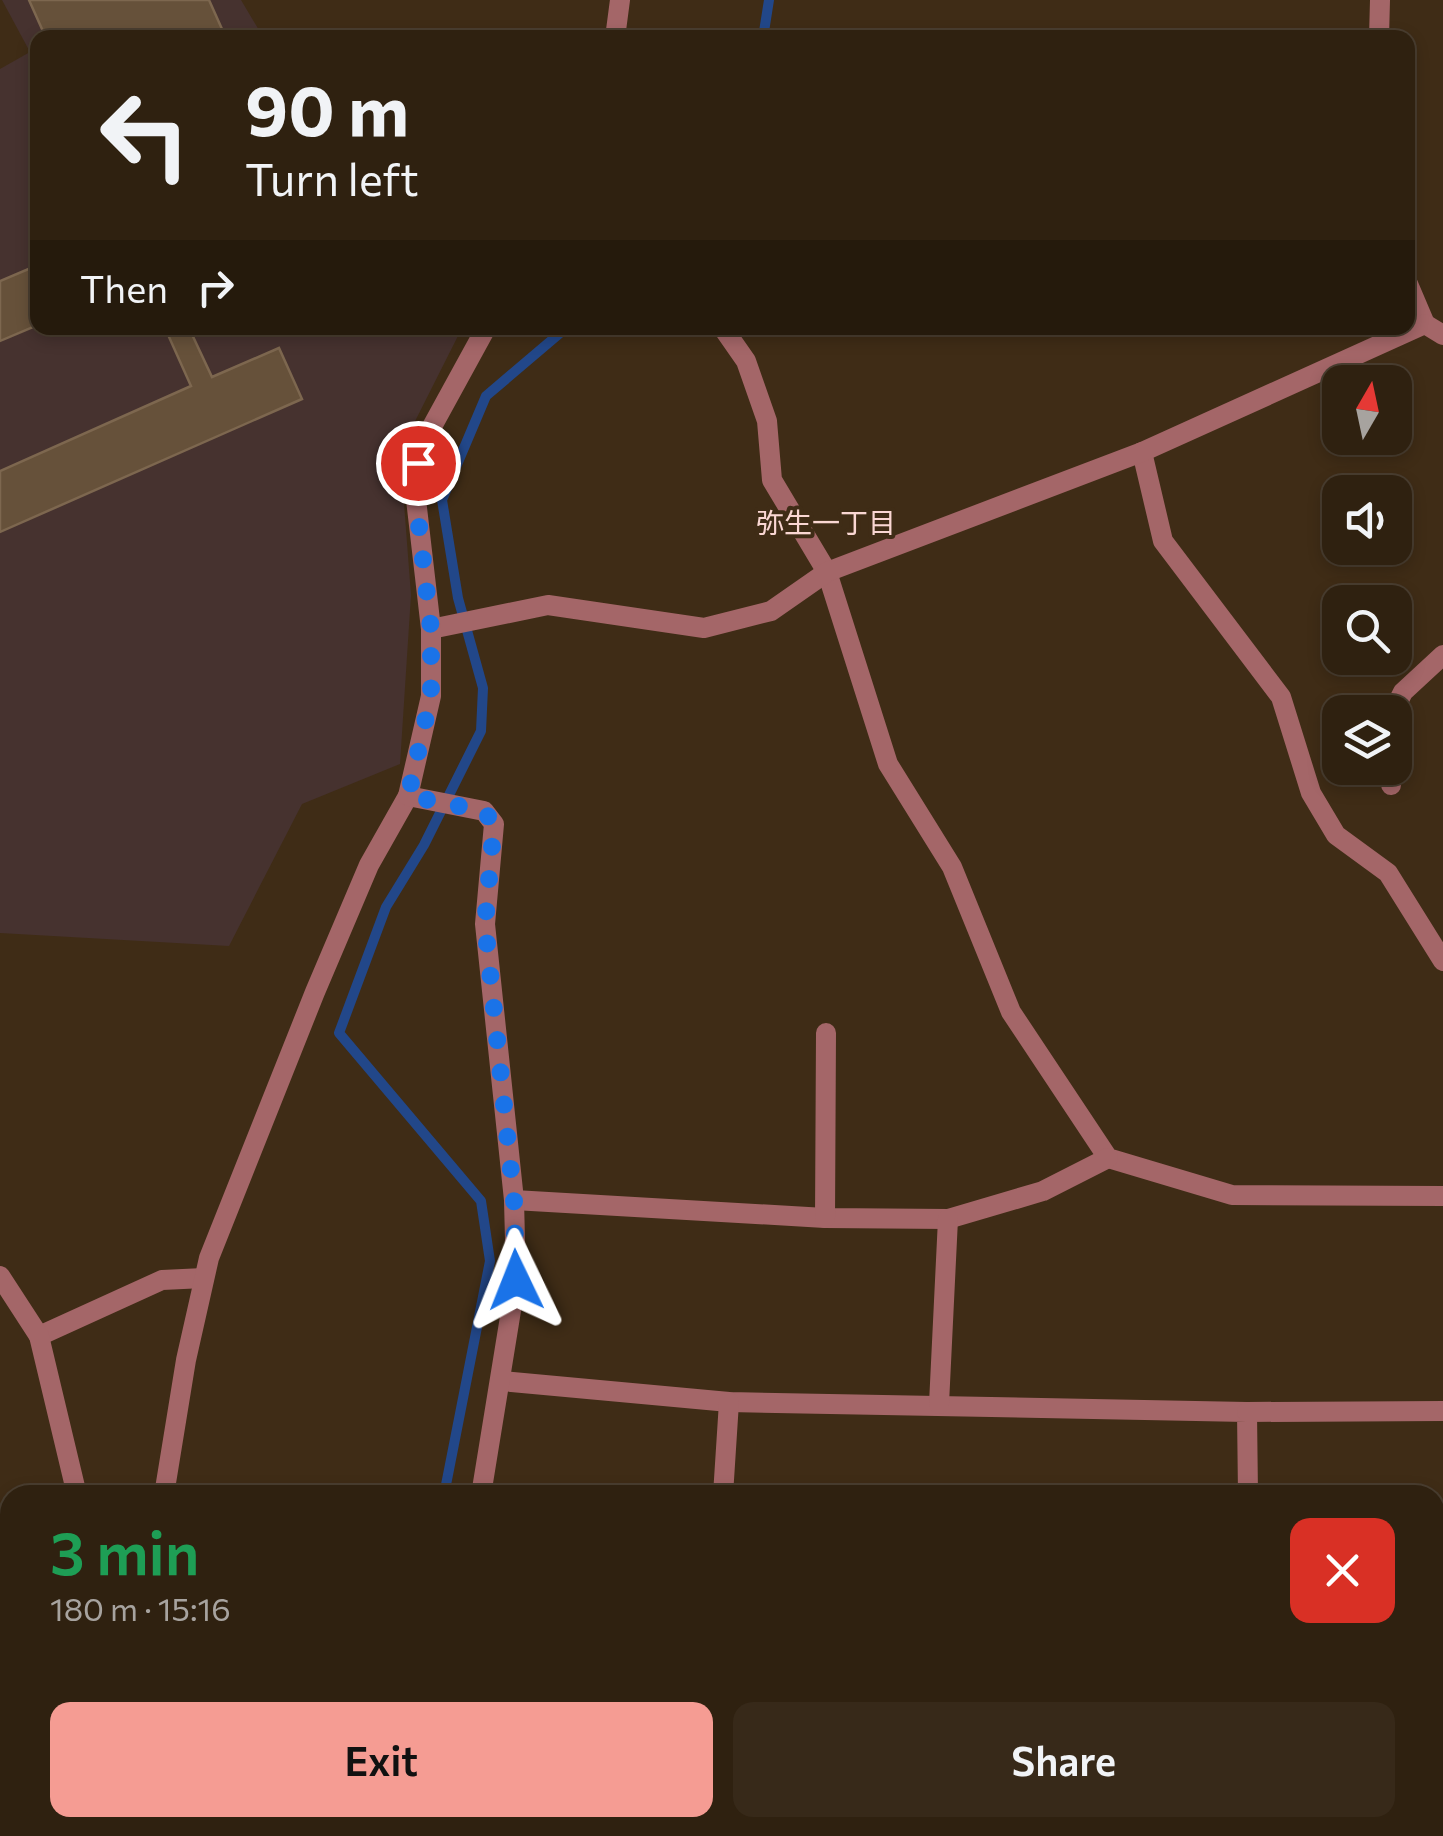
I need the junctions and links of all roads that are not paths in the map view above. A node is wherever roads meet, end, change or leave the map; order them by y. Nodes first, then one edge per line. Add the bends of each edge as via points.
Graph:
1 (620, 0) edge
2 (1380, 0) edge
3 (616, 30) edge
4 (1379, 30) edge
5 (1415, 296) edge
6 (1434, 330) edge
7 (482, 335) edge
8 (728, 335) edge
9 (1142, 452) junction
10 (827, 572) junction
11 (431, 629) junction
12 (1443, 655) edge
13 (1402, 695) edge
14 (408, 796) junction
15 (1443, 960) edge
16 (826, 1033) dead end
17 (1108, 1158) junction
18 (1443, 1196) edge
19 (514, 1200) junction
20 (825, 1218) junction
21 (948, 1219) junction
22 (0, 1276) edge
23 (204, 1278) junction
24 (39, 1336) junction
25 (501, 1381) junction
26 (729, 1402) junction
27 (939, 1404) junction
28 (1443, 1411) edge
29 (1248, 1412) junction
30 (75, 1485) edge
31 (166, 1485) edge
32 (483, 1485) edge
33 (724, 1485) edge
34 (1248, 1485) edge

1 - 3 street
2 - 4 street
5 - 6 street
6 - 9 street
7 - 11 street via 423,443 414,482
8 - 10 street via 746,361 767,422 772,480
9 - 10 street
9 - 15 street via 1162,540 1281,698 1336,835 1388,874
10 - 11 street via 772,610 704,628 548,605
10 - 17 street via 888,764 952,868 1012,1012
11 - 14 street via 431,696
12 - 13 street
14 - 19 street via 484,811 494,824 485,924
14 - 23 street via 369,866 307,1010
16 - 20 street
17 - 18 street via 1232,1196
17 - 21 street via 1044,1192
19 - 20 street
19 - 25 street via 516,1280
20 - 21 street
21 - 27 street
22 - 24 street
23 - 24 street via 162,1280
23 - 31 street
24 - 30 street
25 - 26 street
25 - 32 street
26 - 27 street
26 - 33 street
27 - 29 street
28 - 29 street
29 - 34 street

